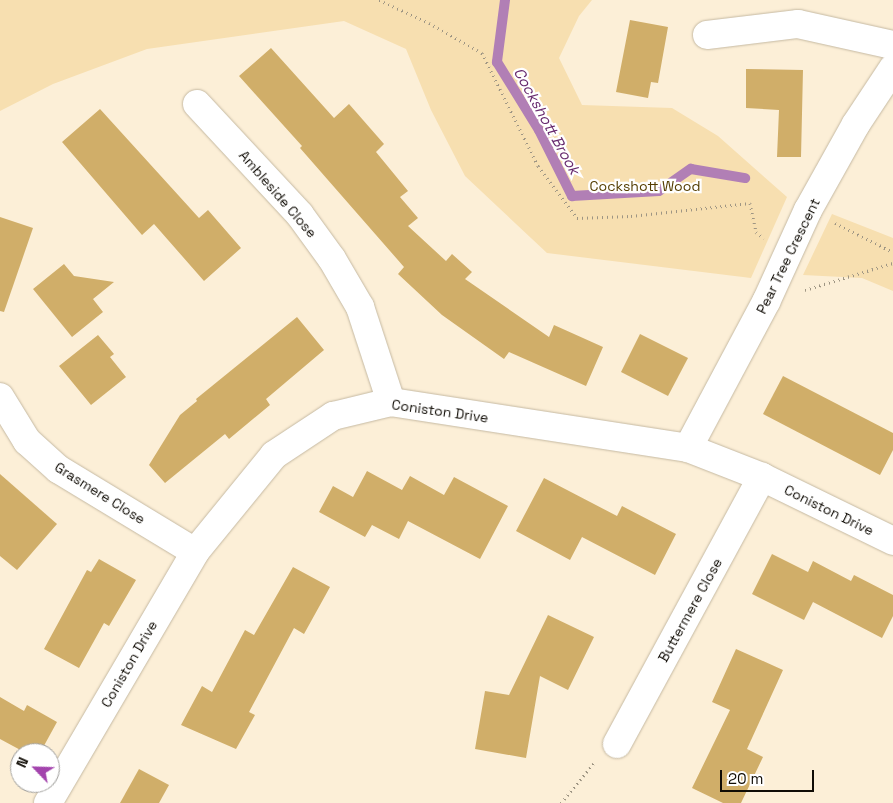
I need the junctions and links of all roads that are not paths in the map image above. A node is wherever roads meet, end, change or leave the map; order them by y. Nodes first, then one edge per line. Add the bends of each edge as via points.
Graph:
1 (707, 35) dead end
2 (893, 45) edge
3 (893, 68) edge
4 (197, 104) dead end
5 (0, 398) edge
6 (391, 402) junction
7 (688, 448) junction
8 (762, 477) junction
9 (893, 541) edge
10 (195, 552) junction
11 (617, 744) road end
12 (48, 803) edge

1 - 2 street via 798,24
3 - 7 street, Pear Tree Crescent via 856,124 808,210 766,302
4 - 6 street, Ambleside Close via 300,215 332,259 360,307
5 - 10 street, Grasmere Close via 27,441 58,469
6 - 7 street, Coniston Drive
6 - 10 street, Coniston Drive via 333,416 274,455
7 - 8 street, Coniston Drive
8 - 9 street, Coniston Drive
8 - 11 street, Buttermere Close
10 - 12 street, Coniston Drive

